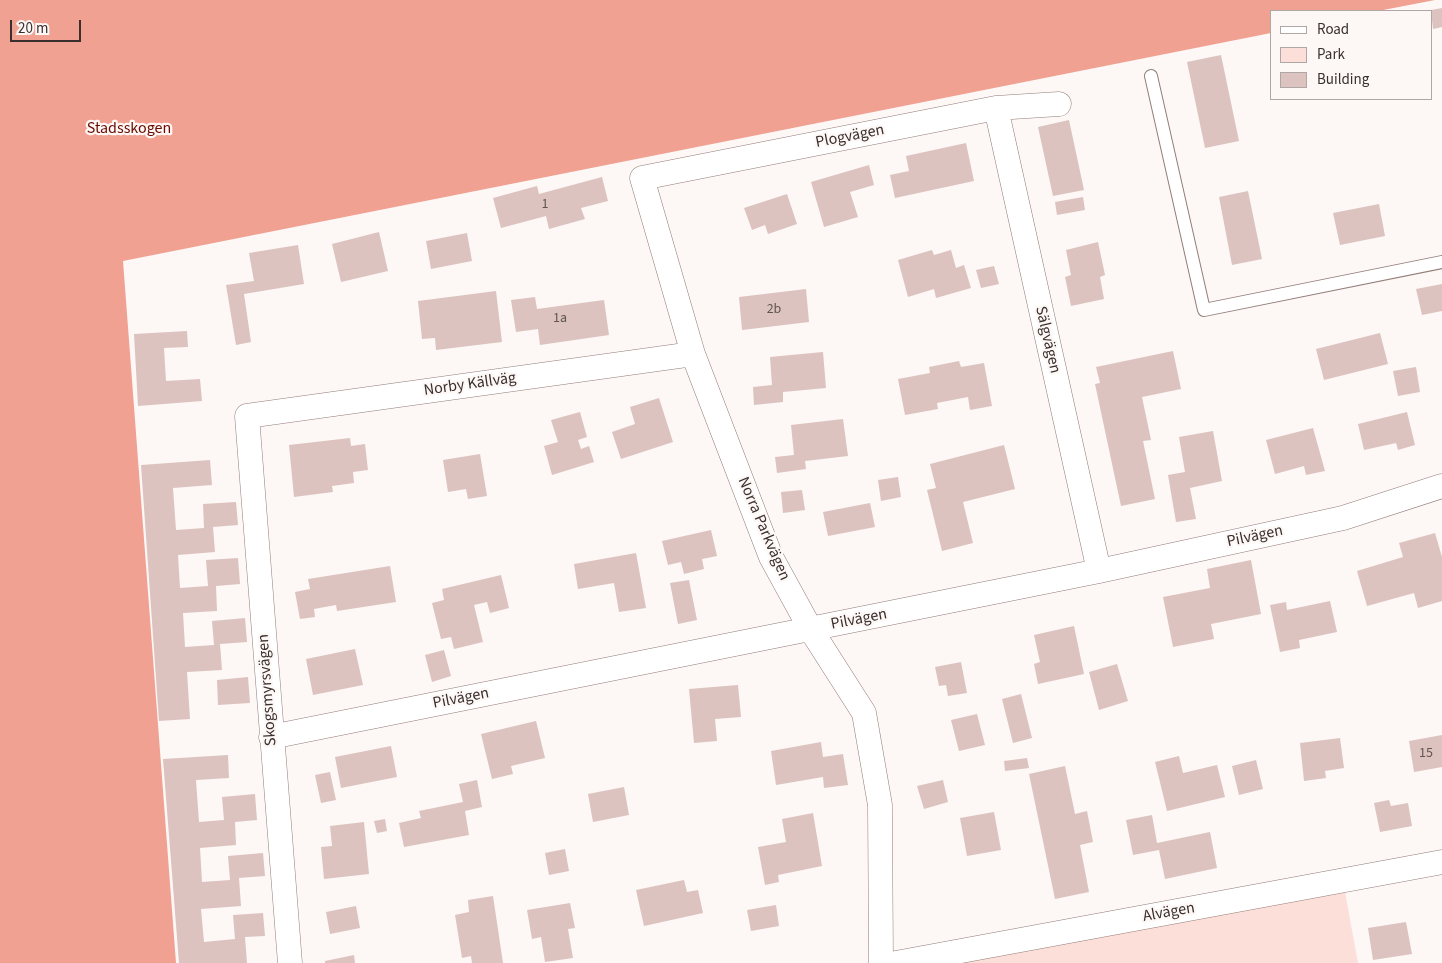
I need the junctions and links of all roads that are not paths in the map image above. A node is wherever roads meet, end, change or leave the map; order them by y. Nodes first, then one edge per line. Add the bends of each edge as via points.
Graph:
1 (1151, 76) dead end
2 (1059, 104) dead end
3 (996, 108) junction
4 (642, 178) joint
5 (1442, 262) edge
6 (693, 354) junction
7 (247, 416) joint
8 (1442, 486) edge
9 (1099, 571) junction
10 (811, 630) junction
11 (271, 737) junction
12 (1442, 862) edge
13 (290, 963) edge
14 (881, 963) edge
15 (896, 963) edge

1 - 5 lane via 1204,310
2 - 3 street, Plogvägen
3 - 4 street, Plogvägen
3 - 9 street, Sälgvägen
4 - 6 street, Norra Parkvägen
6 - 7 street, Norby Källväg
6 - 10 street, Norra Parkvägen via 771,557
7 - 11 street, Skogsmyrsvägen
8 - 9 street, Pilvägen via 1343,518
9 - 10 street, Pilvägen
10 - 11 street, Pilvägen
10 - 14 street, Norra Parkvägen via 864,713 880,805
11 - 13 street, Skogsmyrsvägen
12 - 15 street, Alvägen

